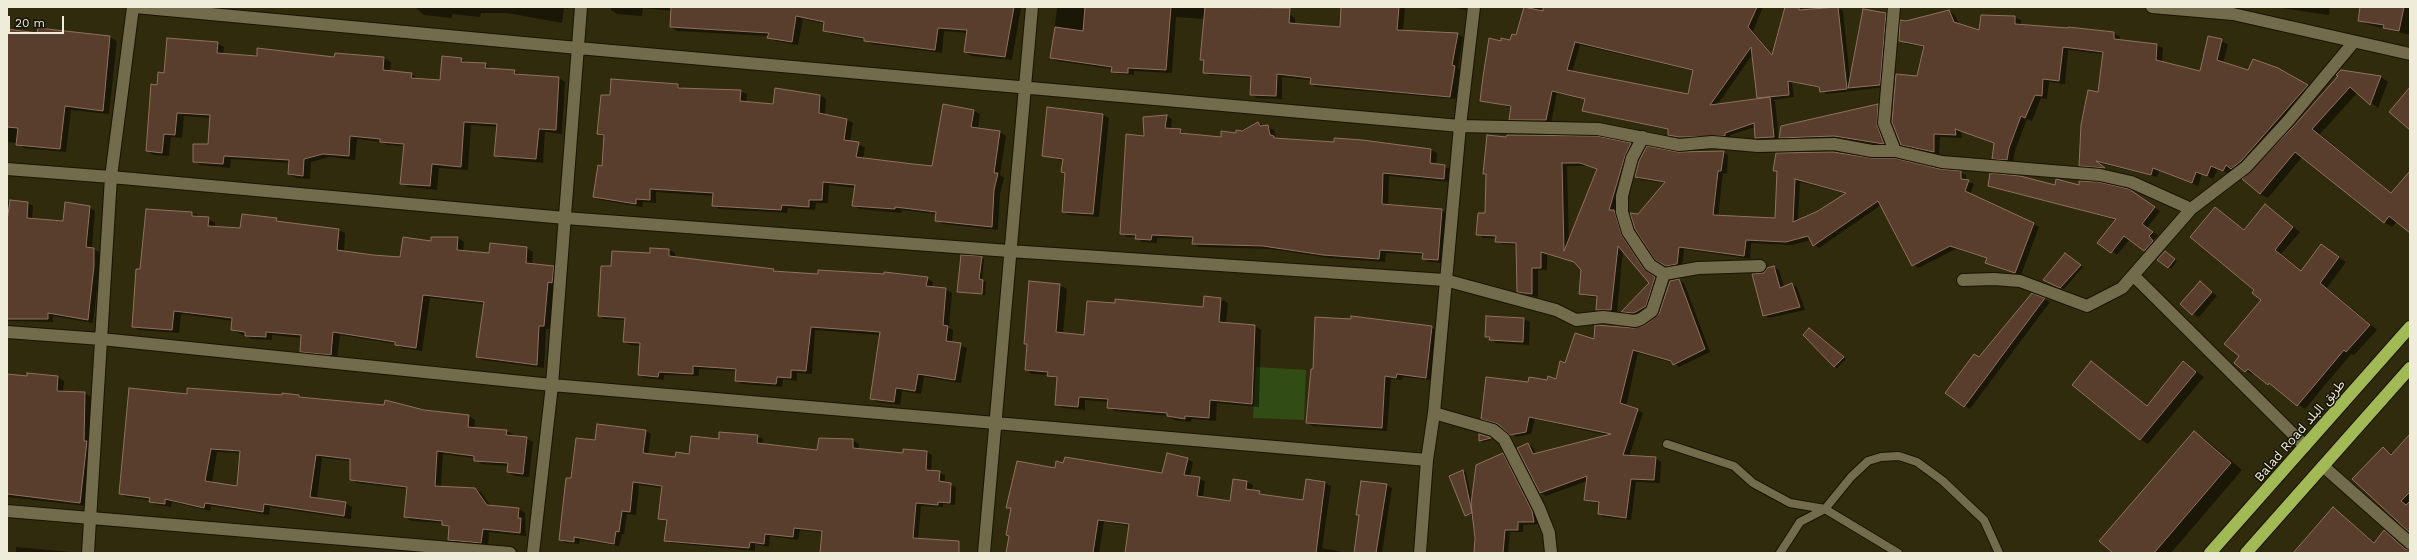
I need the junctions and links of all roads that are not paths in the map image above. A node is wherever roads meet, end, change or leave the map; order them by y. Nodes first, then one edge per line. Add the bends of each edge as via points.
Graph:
1 (134, 7) edge
2 (581, 7) edge
3 (1032, 7) edge
4 (1474, 7) edge
5 (1894, 7) edge
6 (2152, 7) edge
7 (2353, 43) junction
8 (578, 48) junction
9 (2410, 54) edge
10 (1024, 87) junction
11 (1460, 126) junction
12 (1643, 137) junction
13 (1894, 151) junction
14 (7, 169) edge
15 (111, 176) junction
16 (2191, 209) junction
17 (565, 218) junction
18 (1009, 252) junction
19 (1760, 266) dead end
20 (1664, 274) junction
21 (2134, 276) junction
22 (1445, 280) junction
23 (1963, 280) dead end
24 (2410, 327) edge
25 (7, 332) edge
26 (101, 339) junction
27 (2410, 368) edge
28 (552, 386) junction
29 (1434, 413) junction
30 (996, 422) junction
31 (1668, 444) dead end
32 (2305, 446) junction
33 (1427, 460) junction
34 (2323, 466) junction
35 (1825, 509) junction
36 (7, 511) edge
37 (92, 518) junction
38 (2410, 543) edge
39 (88, 553) edge
40 (510, 553) edge
41 (533, 553) edge
42 (984, 553) edge
43 (1420, 553) edge
44 (1551, 553) edge
45 (1780, 553) edge
46 (1898, 553) edge
47 (1999, 553) edge
48 (2210, 553) edge
49 (2246, 553) edge

1 - 8 street
1 - 15 street
2 - 8 street
3 - 10 street
4 - 11 street
5 - 13 street via 1884,123
6 - 7 street via 2233,14
7 - 9 street
7 - 16 street via 2246,167
8 - 10 street
8 - 17 street
10 - 11 street
10 - 18 street
11 - 12 street via 1598,129
11 - 22 street
12 - 13 street via 1679,145 1712,142 1758,146 1834,144
12 - 20 street via 1630,164 1622,196 1622,212 1628,232 1650,264
13 - 16 street via 1942,162 2100,175 2131,182
14 - 15 street
15 - 17 street
15 - 26 street
16 - 21 street
17 - 18 street
17 - 28 street
18 - 22 street
18 - 30 street
19 - 20 street via 1698,268
20 - 22 street via 1652,311 1635,321 1603,318 1576,320 1556,310
21 - 23 street via 2122,288 2087,306 2020,281
21 - 32 street
22 - 29 street
24 - 32 highway, Balad Road طريق البلد
25 - 26 street
26 - 28 street
26 - 37 street
27 - 34 highway
28 - 30 street
28 - 41 street
29 - 33 street
29 - 44 street via 1493,430 1504,438 1539,508 1549,533
30 - 33 street
30 - 42 street
31 - 35 lane via 1734,466 1753,483 1790,503
32 - 48 highway, Balad Road طريق البلد
33 - 43 street
34 - 38 street
34 - 49 highway
35 - 45 lane via 1800,522
35 - 46 lane
35 - 47 lane via 1851,476 1868,461 1899,456 1917,462 1943,481 1984,520
36 - 37 street
37 - 39 street
37 - 40 street

